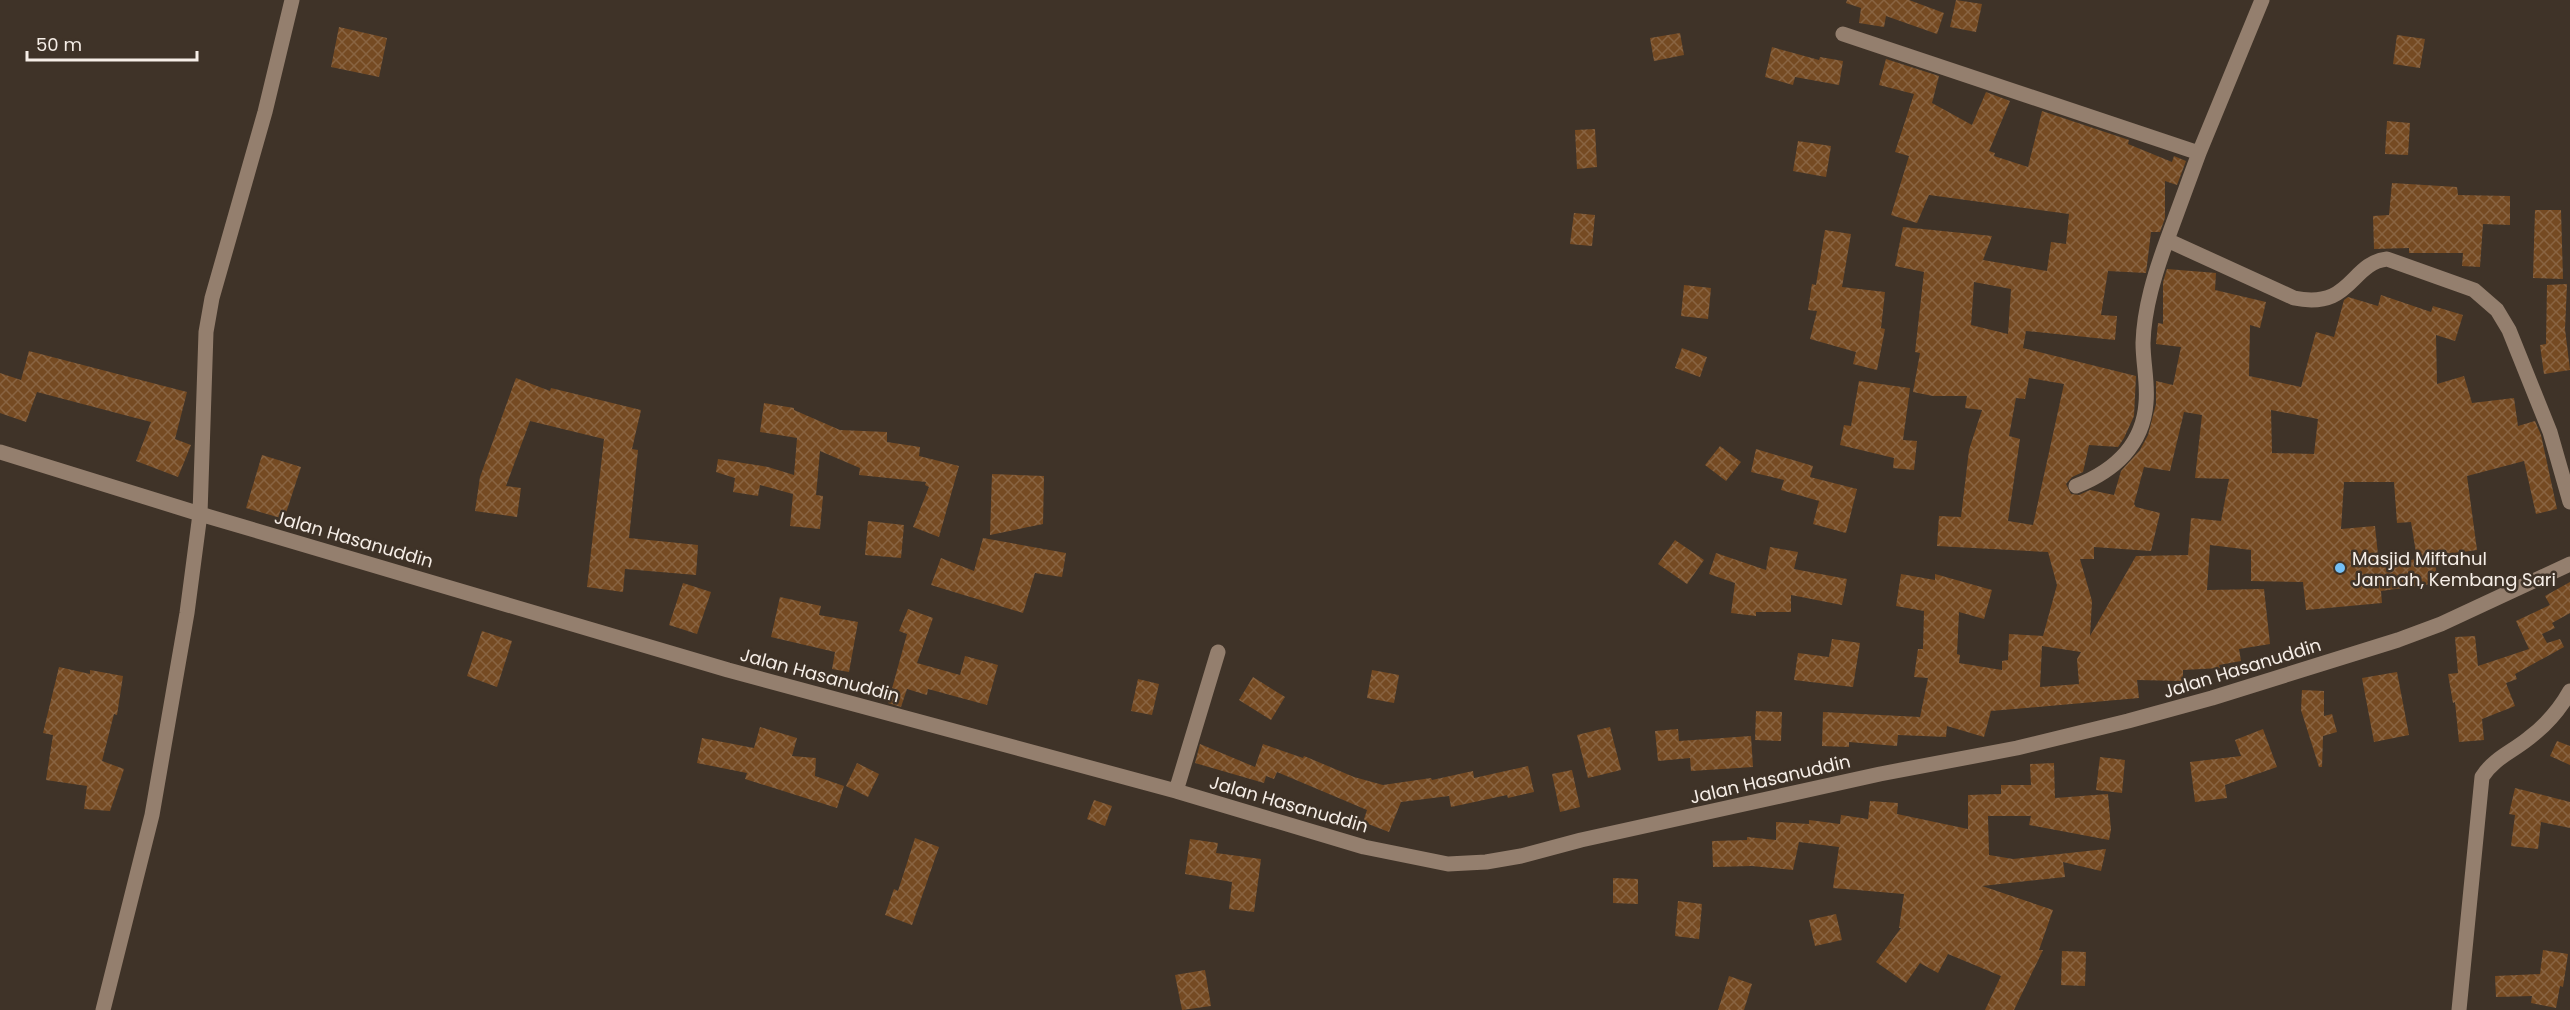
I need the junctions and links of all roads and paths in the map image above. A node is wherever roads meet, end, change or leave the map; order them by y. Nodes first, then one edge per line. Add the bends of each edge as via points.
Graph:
1 (292, 0) edge
2 (2262, 0) edge
3 (1843, 34) dead end
4 (2199, 153) junction
5 (2167, 240) junction
6 (0, 452) edge
7 (2076, 486) dead end
8 (2570, 502) edge
9 (200, 514) junction
10 (2570, 564) edge
11 (1218, 652) dead end
12 (2570, 691) edge
13 (1176, 791) junction
14 (103, 1010) edge
15 (2459, 1010) edge

1 - 9 street via 212,298 206,332
2 - 4 street
3 - 4 street
4 - 5 street
5 - 7 street via 2146,316 2143,421 2131,449 2123,457
5 - 8 street via 2294,298 2310,301 2338,294 2376,261 2387,259 2474,290 2497,310 2509,330 2550,432
6 - 9 street, Jalan Hasanuddin
9 - 13 street, Jalan Hasanuddin via 728,670
9 - 14 street via 152,815
10 - 13 street, Jalan Hasanuddin via 2398,640 2128,721 1486,862 1448,864 1364,847
11 - 13 street
12 - 15 street via 2554,715 2529,739 2490,765 2482,777

